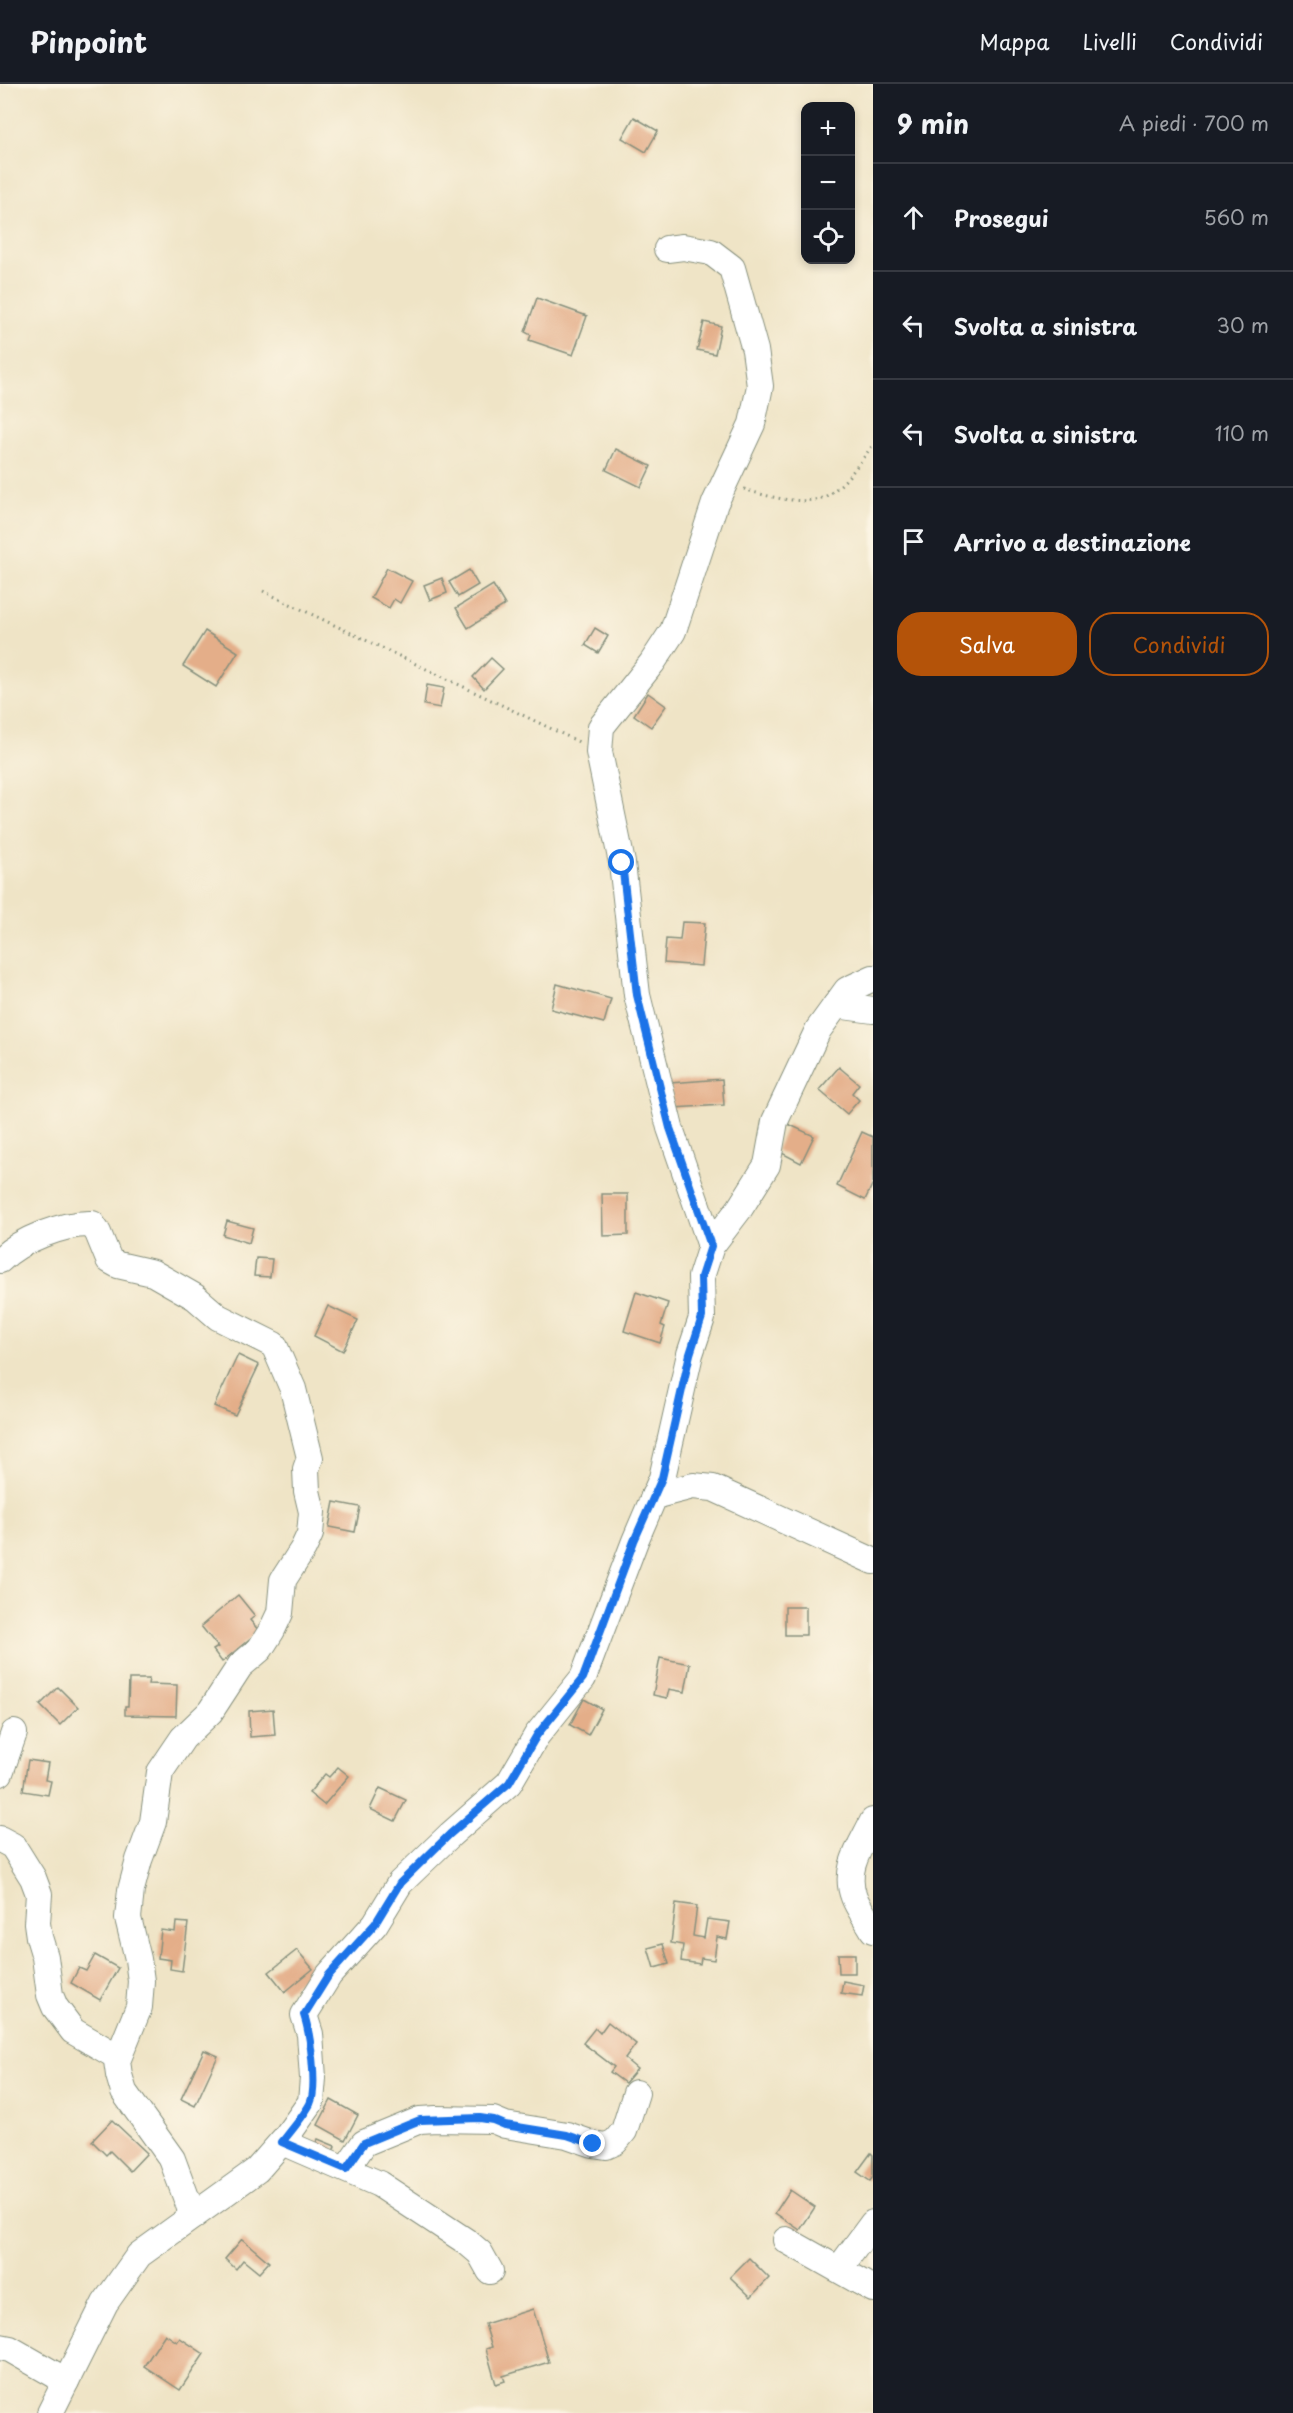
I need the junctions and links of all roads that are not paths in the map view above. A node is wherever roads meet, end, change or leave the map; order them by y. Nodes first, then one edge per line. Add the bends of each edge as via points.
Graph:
1 (667, 249) dead end
2 (873, 978) edge
3 (836, 1005) junction
4 (873, 1010) edge
5 (711, 1246) junction
6 (0, 1260) edge
7 (654, 1496) junction
8 (873, 1562) edge
9 (14, 1733) dead end
10 (0, 1773) edge
11 (873, 1821) edge
12 (0, 1839) edge
13 (873, 1930) edge
14 (118, 2057) junction
15 (636, 2093) dead end
16 (282, 2142) junction
17 (346, 2169) junction
18 (193, 2216) junction
19 (873, 2223) edge
20 (786, 2240) dead end
21 (839, 2269) junction
22 (490, 2271) dead end
23 (873, 2289) edge
24 (0, 2347) edge
25 (66, 2381) junction
26 (50, 2413) edge

1 - 5 street via 683,247 711,252 732,268 755,350 760,386 752,424 705,529 673,631 602,727 599,752 622,863 637,995 670,1128
2 - 3 street via 847,990
3 - 4 street
3 - 5 street via 818,1030 775,1120 767,1165
5 - 7 street via 701,1277 702,1317 662,1478
6 - 14 street via 17,1245 34,1238 80,1223 92,1224 109,1260 153,1273 195,1297 218,1317 274,1346 293,1389 310,1458 306,1469 312,1512 309,1534 283,1580 280,1613 272,1630 160,1772 153,1822 139,1860 128,1918 141,1981 139,2007
7 - 8 street via 693,1485 713,1488
7 - 16 street via 583,1678 537,1735 509,1783 400,1883 375,1924 329,1975 304,2015 310,2034 311,2102
9 - 10 street
11 - 13 street via 853,1862 850,1882 854,1899
12 - 14 street via 13,1846 39,1894 37,1923 55,2007 73,2031
14 - 18 street via 124,2092 172,2159
15 - 17 street via 624,2131 606,2146 493,2120 420,2120 364,2143
16 - 17 street
16 - 18 street via 257,2170
17 - 22 street via 379,2184 467,2242 480,2253
18 - 25 street via 139,2255 105,2303
19 - 21 street
20 - 21 street
21 - 23 street
24 - 25 street
25 - 26 street

